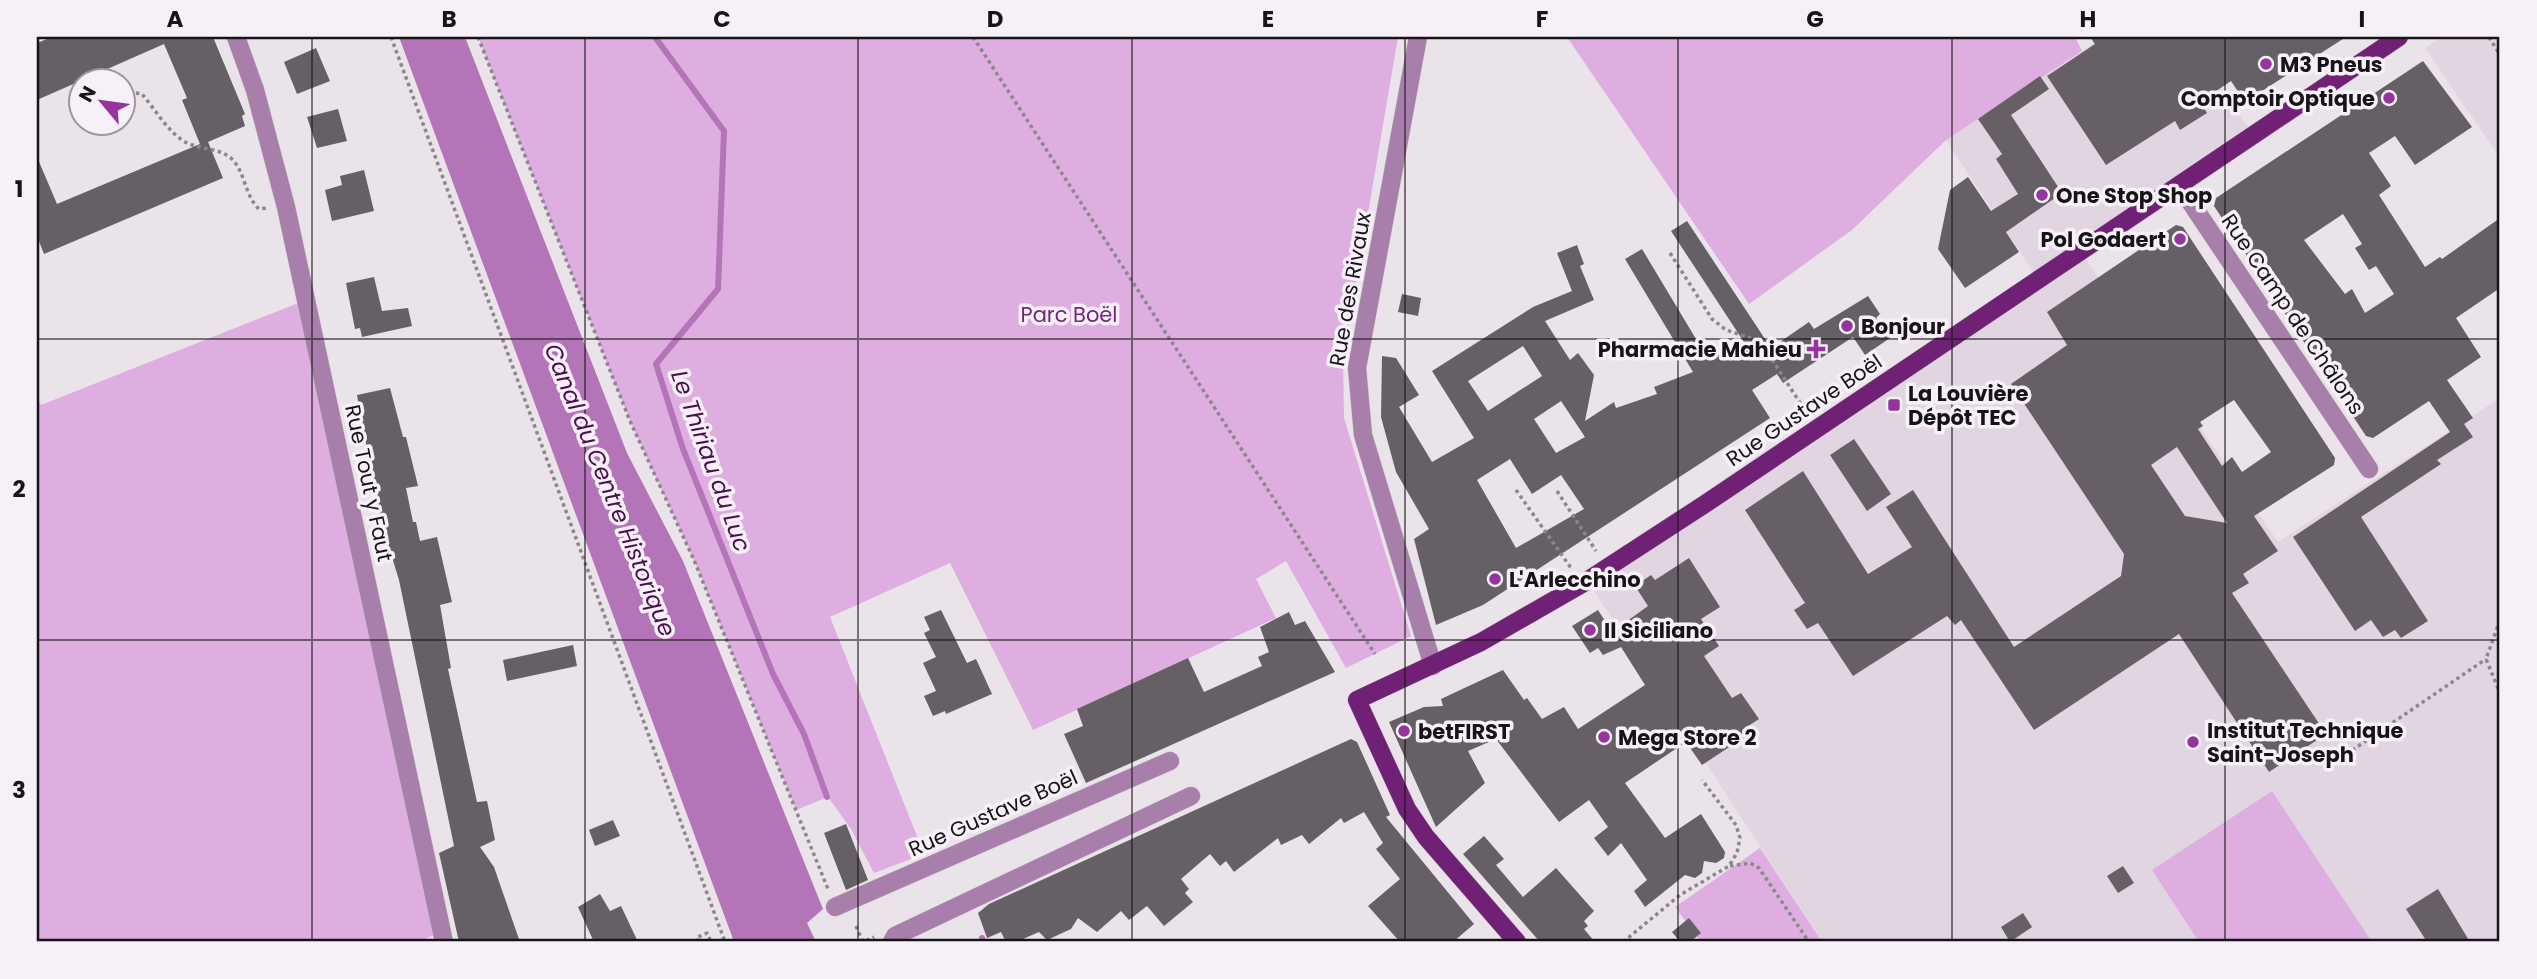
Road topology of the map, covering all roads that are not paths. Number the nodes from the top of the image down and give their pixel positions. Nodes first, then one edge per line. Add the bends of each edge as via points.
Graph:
1 (236, 37) edge
2 (1418, 37) edge
3 (2388, 40) edge
4 (2179, 185) junction
5 (2369, 469) dead end
6 (1433, 666) junction
7 (1170, 761) dead end
8 (1191, 796) dead end
9 (835, 907) road end
10 (444, 942) edge
11 (892, 942) edge
12 (1517, 942) edge

1 - 10 street, Rue Tout y Faut via 286,207
2 - 6 street, Rue des Rivaux via 1357,368 1363,435
3 - 4 main road, Rue Gustave Boël
4 - 5 street, Rue Camp de Châlons
4 - 6 main road, Rue Gustave Boël via 1607,567
6 - 12 main road, Rue Gustave Boël via 1357,700 1407,809
7 - 9 street, Rue Gustave Boël
8 - 11 street via 895,936

